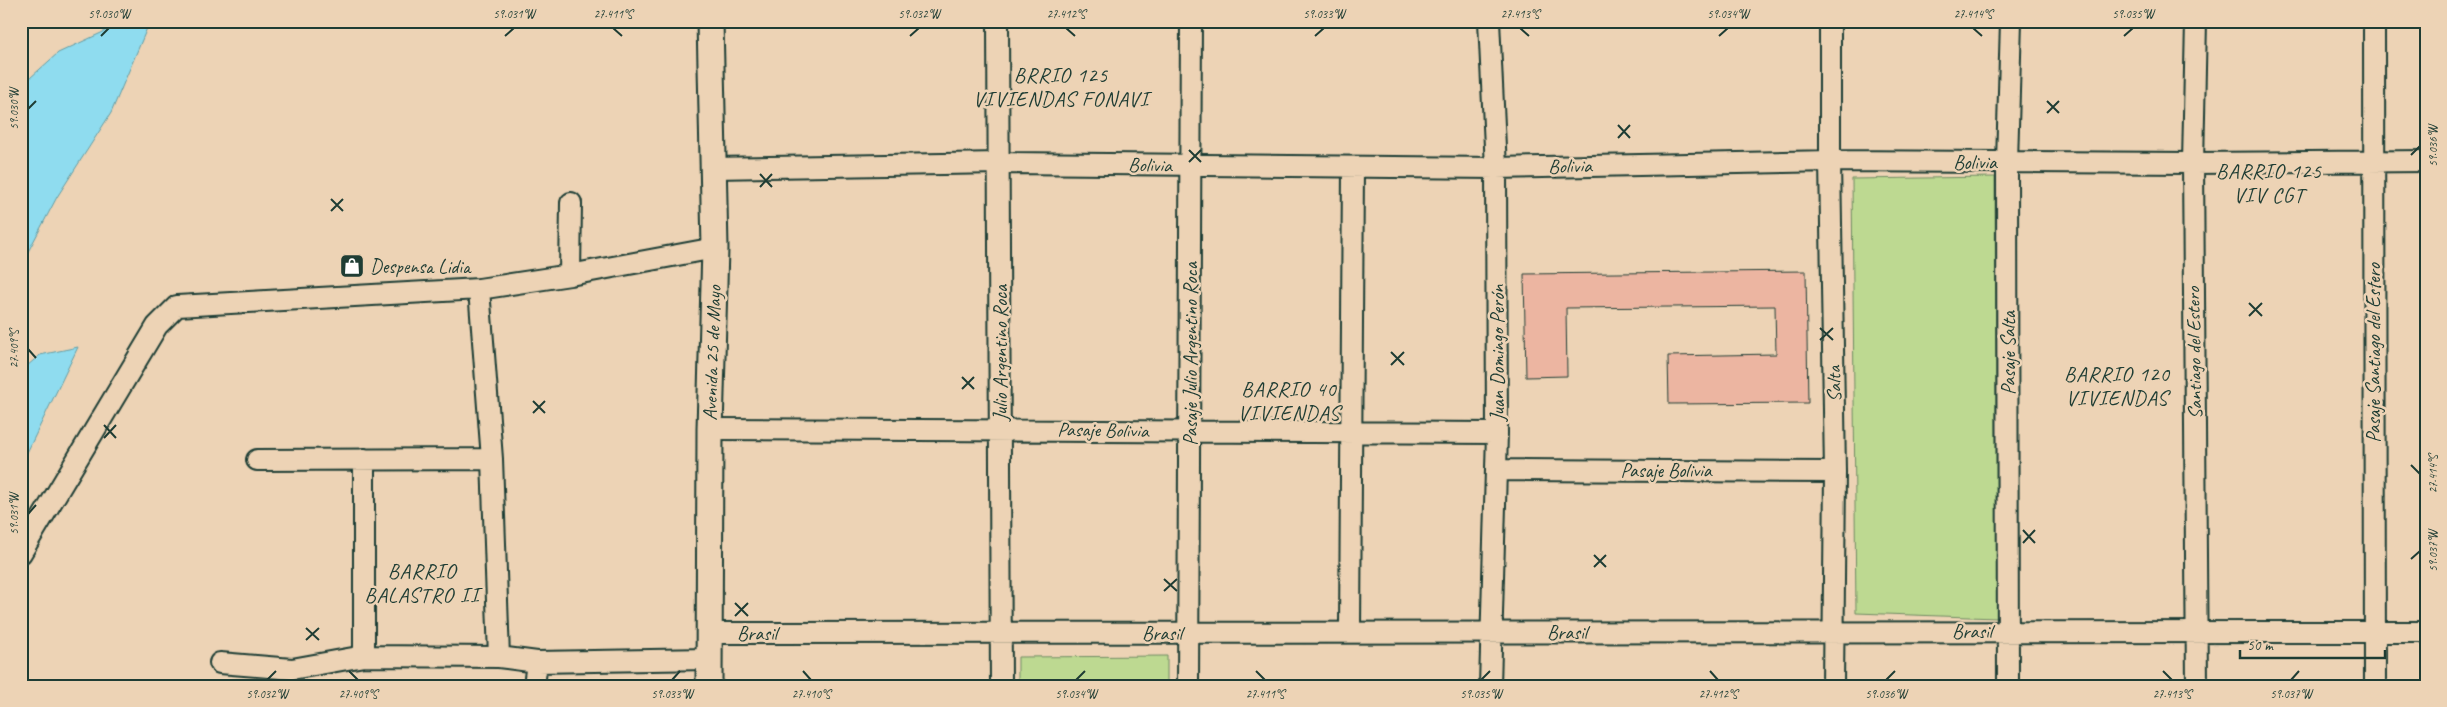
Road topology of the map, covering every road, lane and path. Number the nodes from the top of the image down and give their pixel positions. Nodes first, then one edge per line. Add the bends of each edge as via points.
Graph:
1 (710, 21) edge
2 (998, 21) edge
3 (1191, 21) edge
4 (1489, 21) edge
5 (1830, 21) edge
6 (2011, 21) edge
7 (2196, 21) edge
8 (2374, 21) edge
9 (2373, 161) junction
10 (2426, 161) edge
11 (1830, 162) junction
12 (2007, 162) junction
13 (1000, 163) junction
14 (2192, 163) junction
15 (1191, 166) junction
16 (1353, 167) junction
17 (714, 168) junction
18 (1496, 168) junction
19 (571, 203) dead end
20 (715, 248) junction
21 (570, 275) junction
22 (479, 289) junction
23 (710, 429) junction
24 (1000, 429) junction
25 (1191, 432) junction
26 (1353, 432) junction
27 (1497, 433) junction
28 (364, 459) junction
29 (492, 459) junction
30 (257, 460) dead end
31 (1497, 470) junction
32 (1835, 472) junction
33 (21, 553) edge
34 (1832, 631) junction
35 (2008, 631) junction
36 (2197, 631) junction
37 (1188, 632) junction
38 (1350, 632) junction
39 (1490, 632) junction
40 (2374, 632) junction
41 (2426, 632) edge
42 (708, 633) junction
43 (1000, 633) junction
44 (364, 656) junction
45 (499, 656) junction
46 (708, 659) junction
47 (537, 662) junction
48 (220, 663) dead end
49 (534, 686) edge
50 (709, 686) edge
51 (1001, 686) edge
52 (1188, 686) edge
53 (1490, 686) edge
54 (1833, 686) edge
55 (2008, 686) edge
56 (2197, 686) edge
57 (2374, 686) edge

1 - 17 main road, Avenida 25 de Mayo
2 - 13 street, Julio Argentino Roca
3 - 15 street, Pasaje Julio Argentino Roca
4 - 18 street, Juan Domingo Perón
5 - 11 street, Salta
6 - 12 street, Pasaje Salta
7 - 14 street, Santiago del Estero
8 - 9 street, Pasaje Santiago del Estero
9 - 10 street, Bolivia
9 - 14 street, Bolivia
9 - 40 street, Pasaje Santiago del Estero
11 - 12 street, Bolivia
11 - 18 street, Bolivia
11 - 32 street, Salta
12 - 14 street, Bolivia
12 - 35 street, Pasaje Salta
13 - 15 street, Bolivia
13 - 17 street, Bolivia
13 - 24 street, Julio Argentino Roca
14 - 36 street, Santiago del Estero
15 - 16 street, Bolivia
15 - 25 street, Pasaje Julio Argentino Roca
16 - 18 street, Bolivia
16 - 26 street
17 - 20 main road, Avenida 25 de Mayo
18 - 27 street, Juan Domingo Perón
19 - 21 street
20 - 21 street
20 - 23 main road, Avenida 25 de Mayo
21 - 22 street
22 - 29 street
22 - 33 street via 177,306 157,326
23 - 24 street, Pasaje Bolivia
23 - 42 main road, Avenida 25 de Mayo
24 - 25 street, Pasaje Bolivia
24 - 43 street, Julio Argentino Roca
25 - 26 street, Pasaje Bolivia
25 - 37 street, Pasaje Julio Argentino Roca
26 - 27 street, Pasaje Bolivia
26 - 38 street
27 - 31 street, Juan Domingo Perón
28 - 29 street
28 - 30 street
28 - 44 street
29 - 45 street
31 - 32 street, Pasaje Bolivia
31 - 39 street, Juan Domingo Perón
32 - 34 street, Salta
34 - 35 street, Brasil
34 - 39 street, Brasil
34 - 54 street, Salta
35 - 36 street, Brasil
35 - 55 street, Pasaje Salta
36 - 40 street, Brasil
36 - 56 street, Santiago del Estero
37 - 38 street, Brasil
37 - 43 street, Brasil
37 - 52 street, Pasaje Julio Argentino Roca
38 - 39 street, Brasil
39 - 53 street, Juan Domingo Perón
40 - 41 street, Brasil
40 - 57 street, Pasaje Santiago del Estero
42 - 43 street, Brasil
42 - 46 main road, Avenida 25 de Mayo
43 - 51 street, Julio Argentino Roca
44 - 45 street
44 - 48 street via 292,669
45 - 47 street
46 - 47 street
46 - 50 main road, Avenida 25 de Mayo
47 - 49 street

